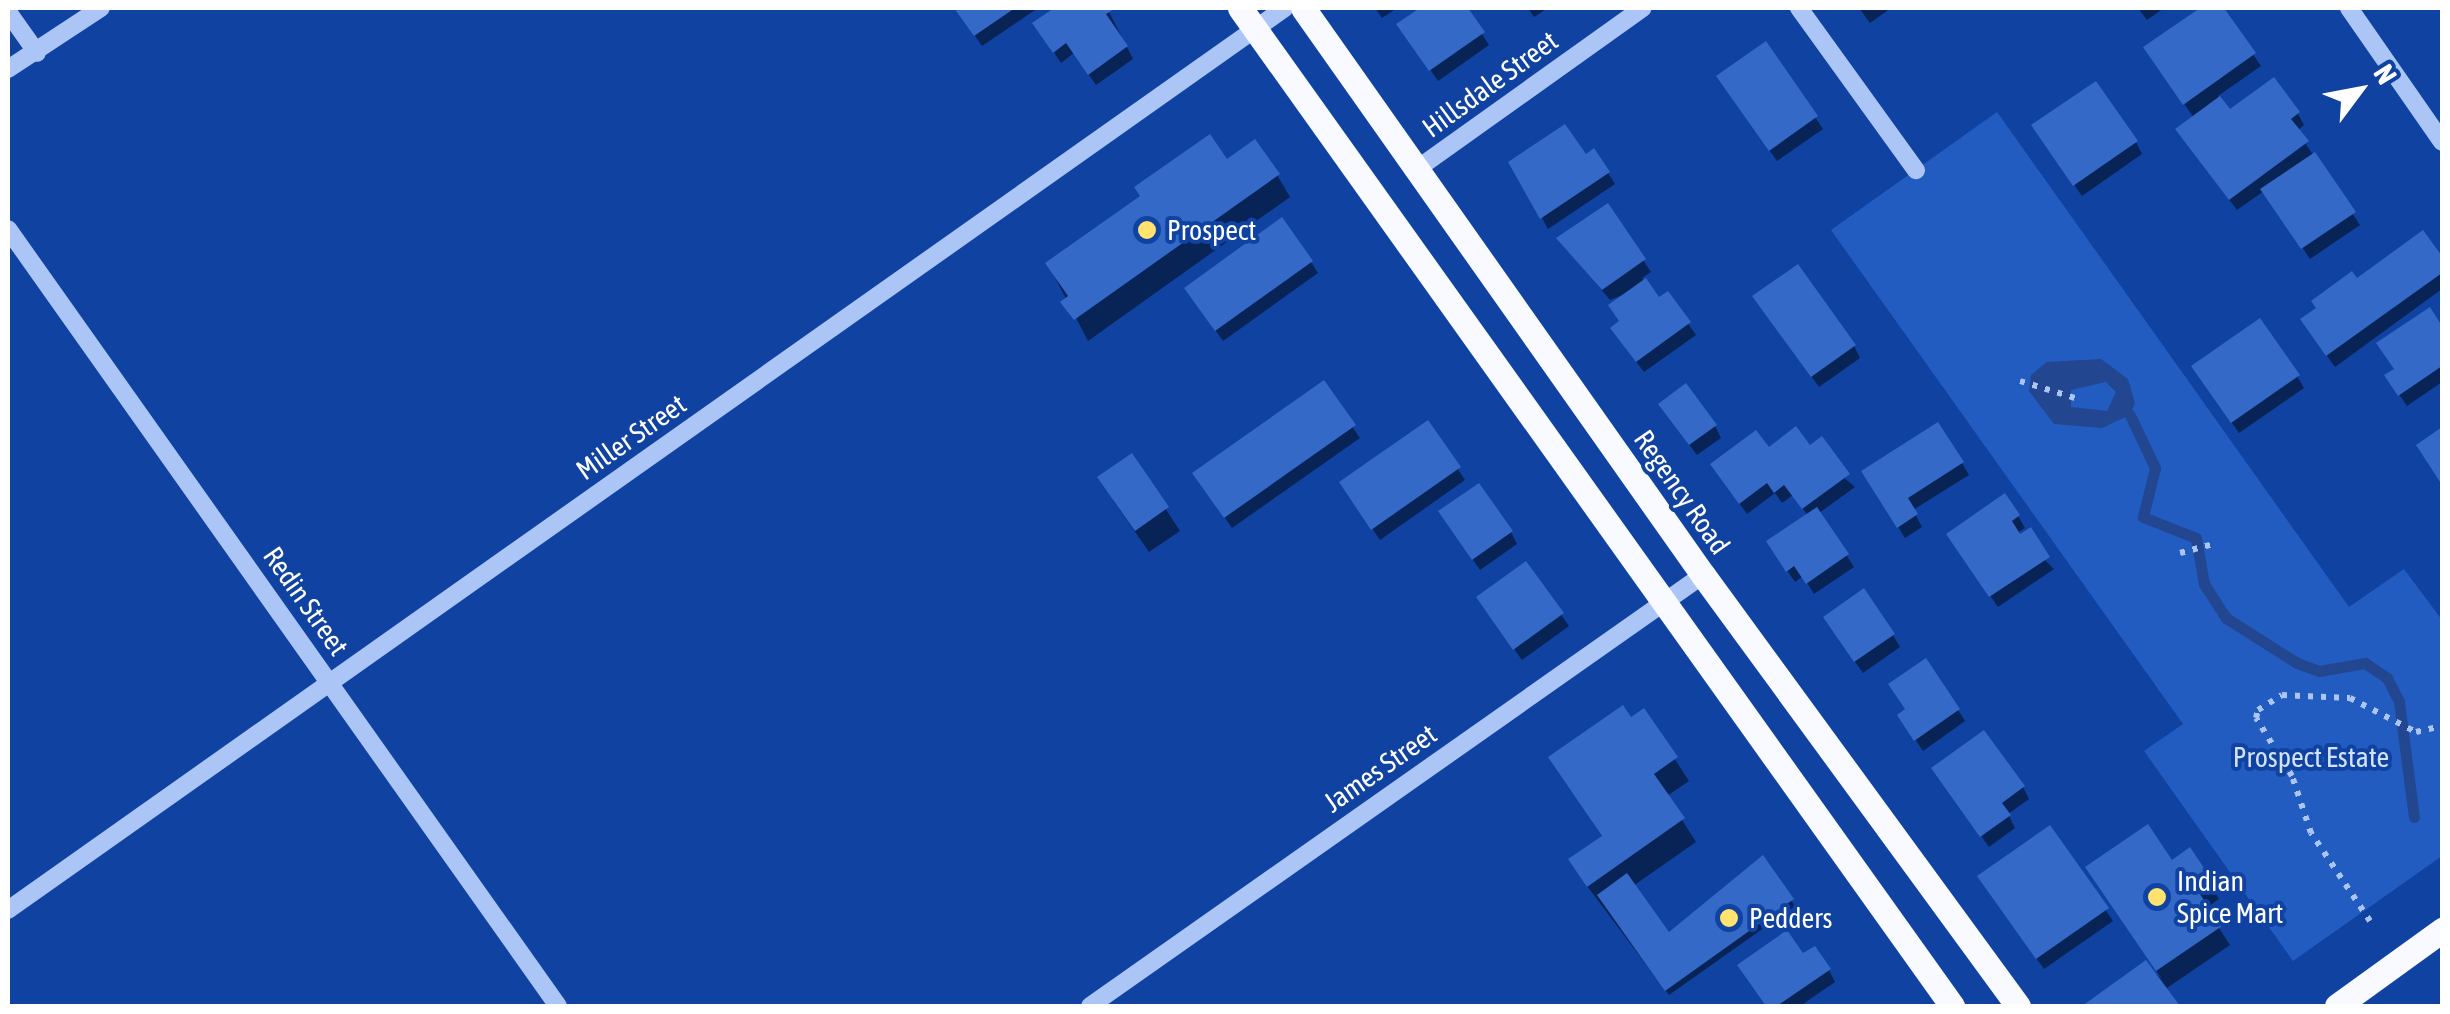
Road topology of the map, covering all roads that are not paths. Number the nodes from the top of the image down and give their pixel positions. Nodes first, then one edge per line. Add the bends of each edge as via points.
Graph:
1 (101, 8) edge
2 (1285, 8) edge
3 (1303, 8) edge
4 (1643, 8) edge
5 (1799, 8) edge
6 (2349, 8) edge
7 (9, 10) edge
8 (1248, 18) edge
9 (37, 53) junction
10 (8, 69) edge
11 (2442, 142) edge
12 (1417, 169) junction
13 (1916, 170) dead end
14 (8, 229) edge
15 (1703, 575) junction
16 (1664, 602) junction
17 (330, 684) junction
18 (8, 910) edge
19 (2442, 930) edge
20 (558, 1006) edge
21 (1090, 1006) edge
22 (1952, 1006) edge
23 (2018, 1006) edge
24 (2336, 1006) edge

1 - 9 street
2 - 8 street, Miller Street
3 - 12 main road, Regency Road
4 - 12 street, Hillsdale Street
5 - 13 street
6 - 11 street
7 - 9 street
8 - 16 main road
8 - 17 street, Miller Street
9 - 10 street
12 - 15 main road, Regency Road
14 - 17 street, Redin Street
15 - 16 street, James Street
15 - 23 main road, Regency Road
16 - 21 street, James Street
16 - 22 main road
17 - 18 street, Miller Street
17 - 20 street, Redin Street
19 - 24 main road

